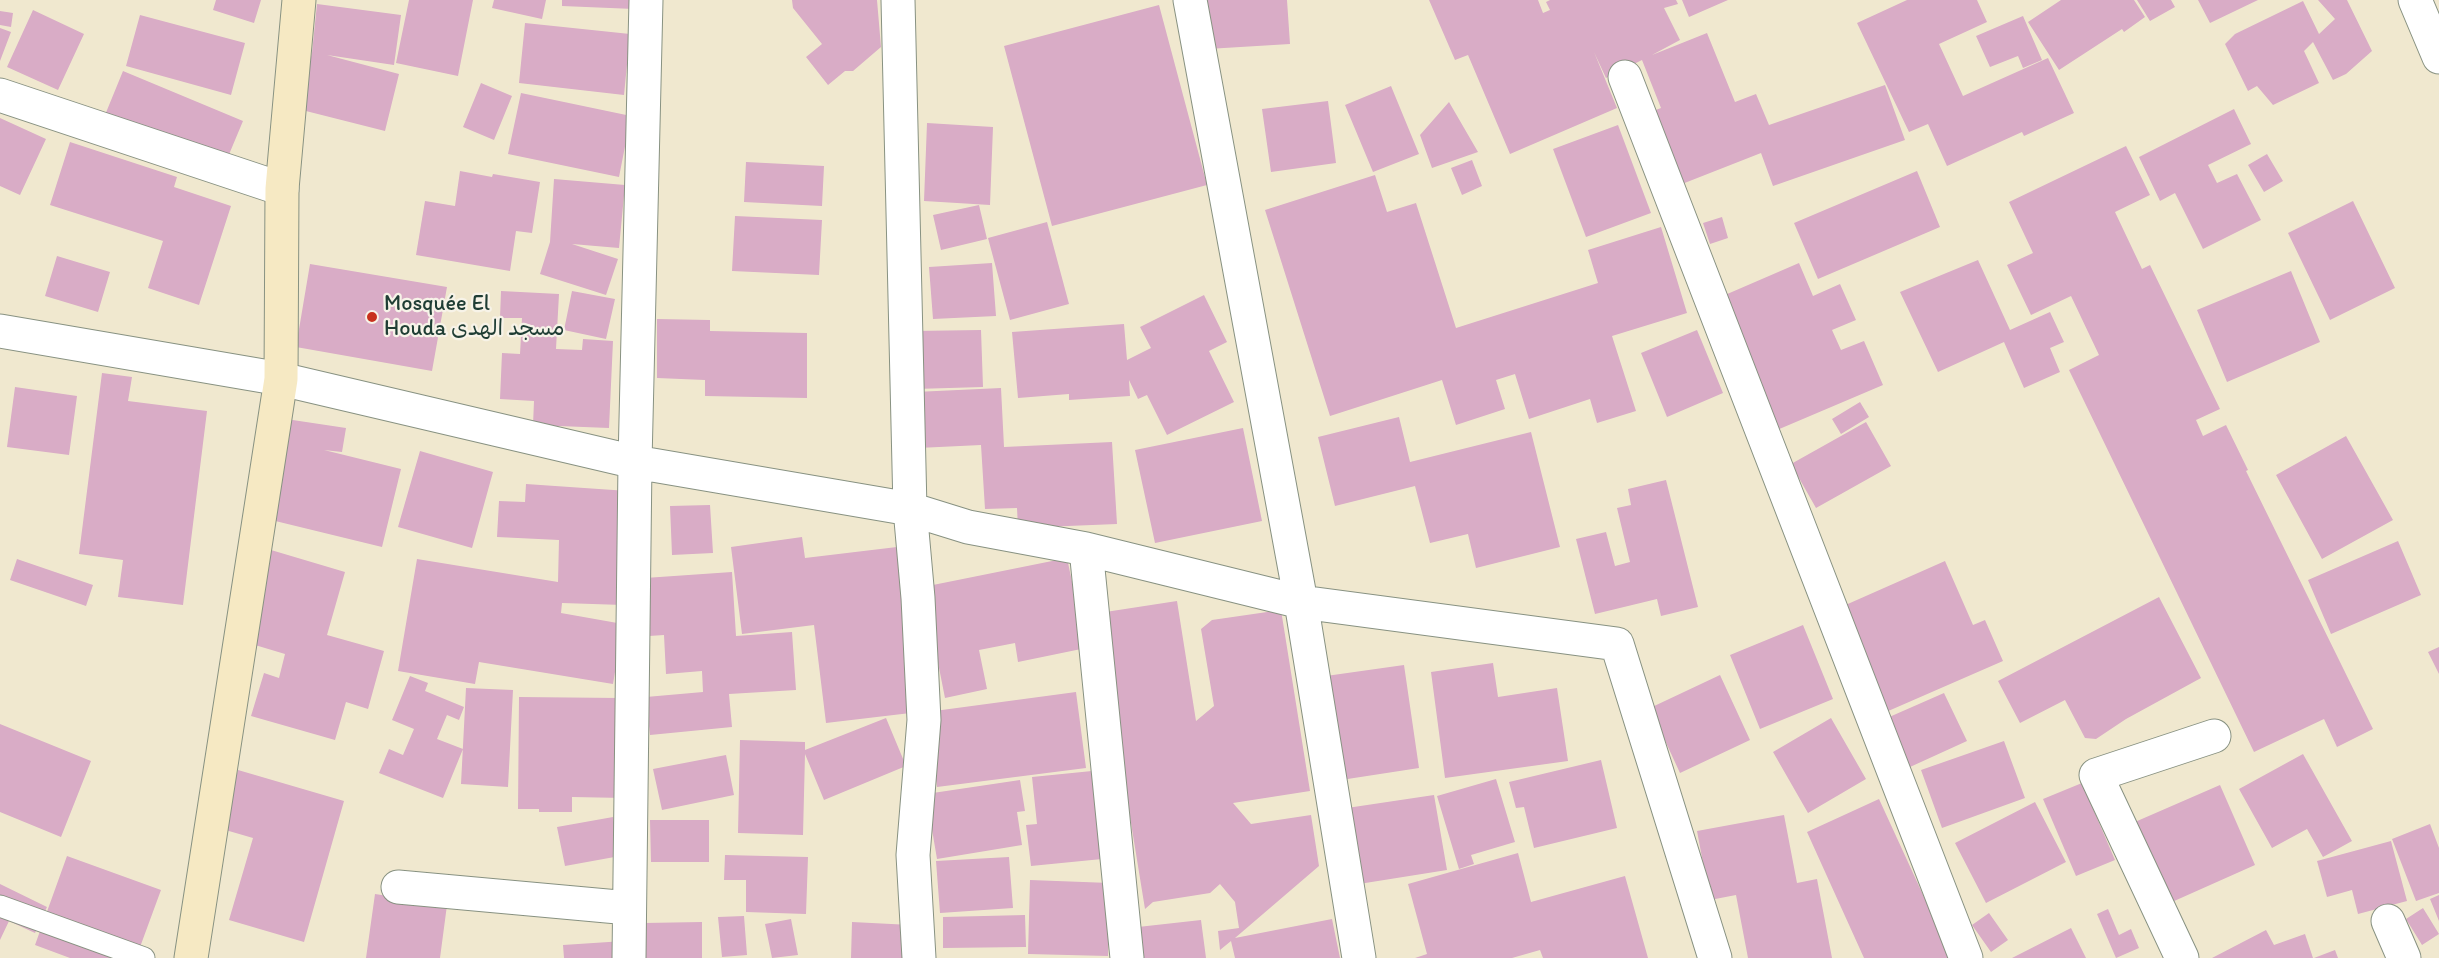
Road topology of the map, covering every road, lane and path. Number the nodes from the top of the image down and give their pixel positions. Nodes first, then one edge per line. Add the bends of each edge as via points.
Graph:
1 (299, 0) edge
2 (646, 0) edge
3 (898, 0) edge
4 (1190, 0) edge
5 (2415, 0) edge
6 (2439, 57) edge
7 (1625, 76) dead end
8 (0, 95) edge
9 (282, 189) junction
10 (0, 331) edge
11 (281, 379) junction
12 (635, 462) junction
13 (910, 509) junction
14 (1086, 549) junction
15 (1300, 602) junction
16 (2214, 736) dead end
17 (398, 887) dead end
18 (0, 906) edge
19 (629, 908) junction
20 (2388, 921) dead end
21 (144, 958) edge
22 (191, 958) edge
23 (629, 958) edge
24 (919, 958) edge
25 (1127, 958) edge
26 (1359, 958) edge
27 (1715, 958) edge
28 (1966, 958) edge
29 (2182, 958) edge
30 (2404, 958) edge

1 - 9 main road
2 - 12 street
3 - 13 street
4 - 15 street
5 - 6 street
7 - 28 street
8 - 9 street
9 - 11 main road
10 - 11 street
11 - 12 street
11 - 22 main road
12 - 13 street
12 - 19 street
13 - 14 street via 968,527
13 - 24 street via 924,720 913,855
14 - 15 street
14 - 25 street
15 - 26 street
15 - 27 street via 1617,644
16 - 29 street via 2096,775
17 - 19 street
18 - 21 lane
19 - 23 street
20 - 30 street

